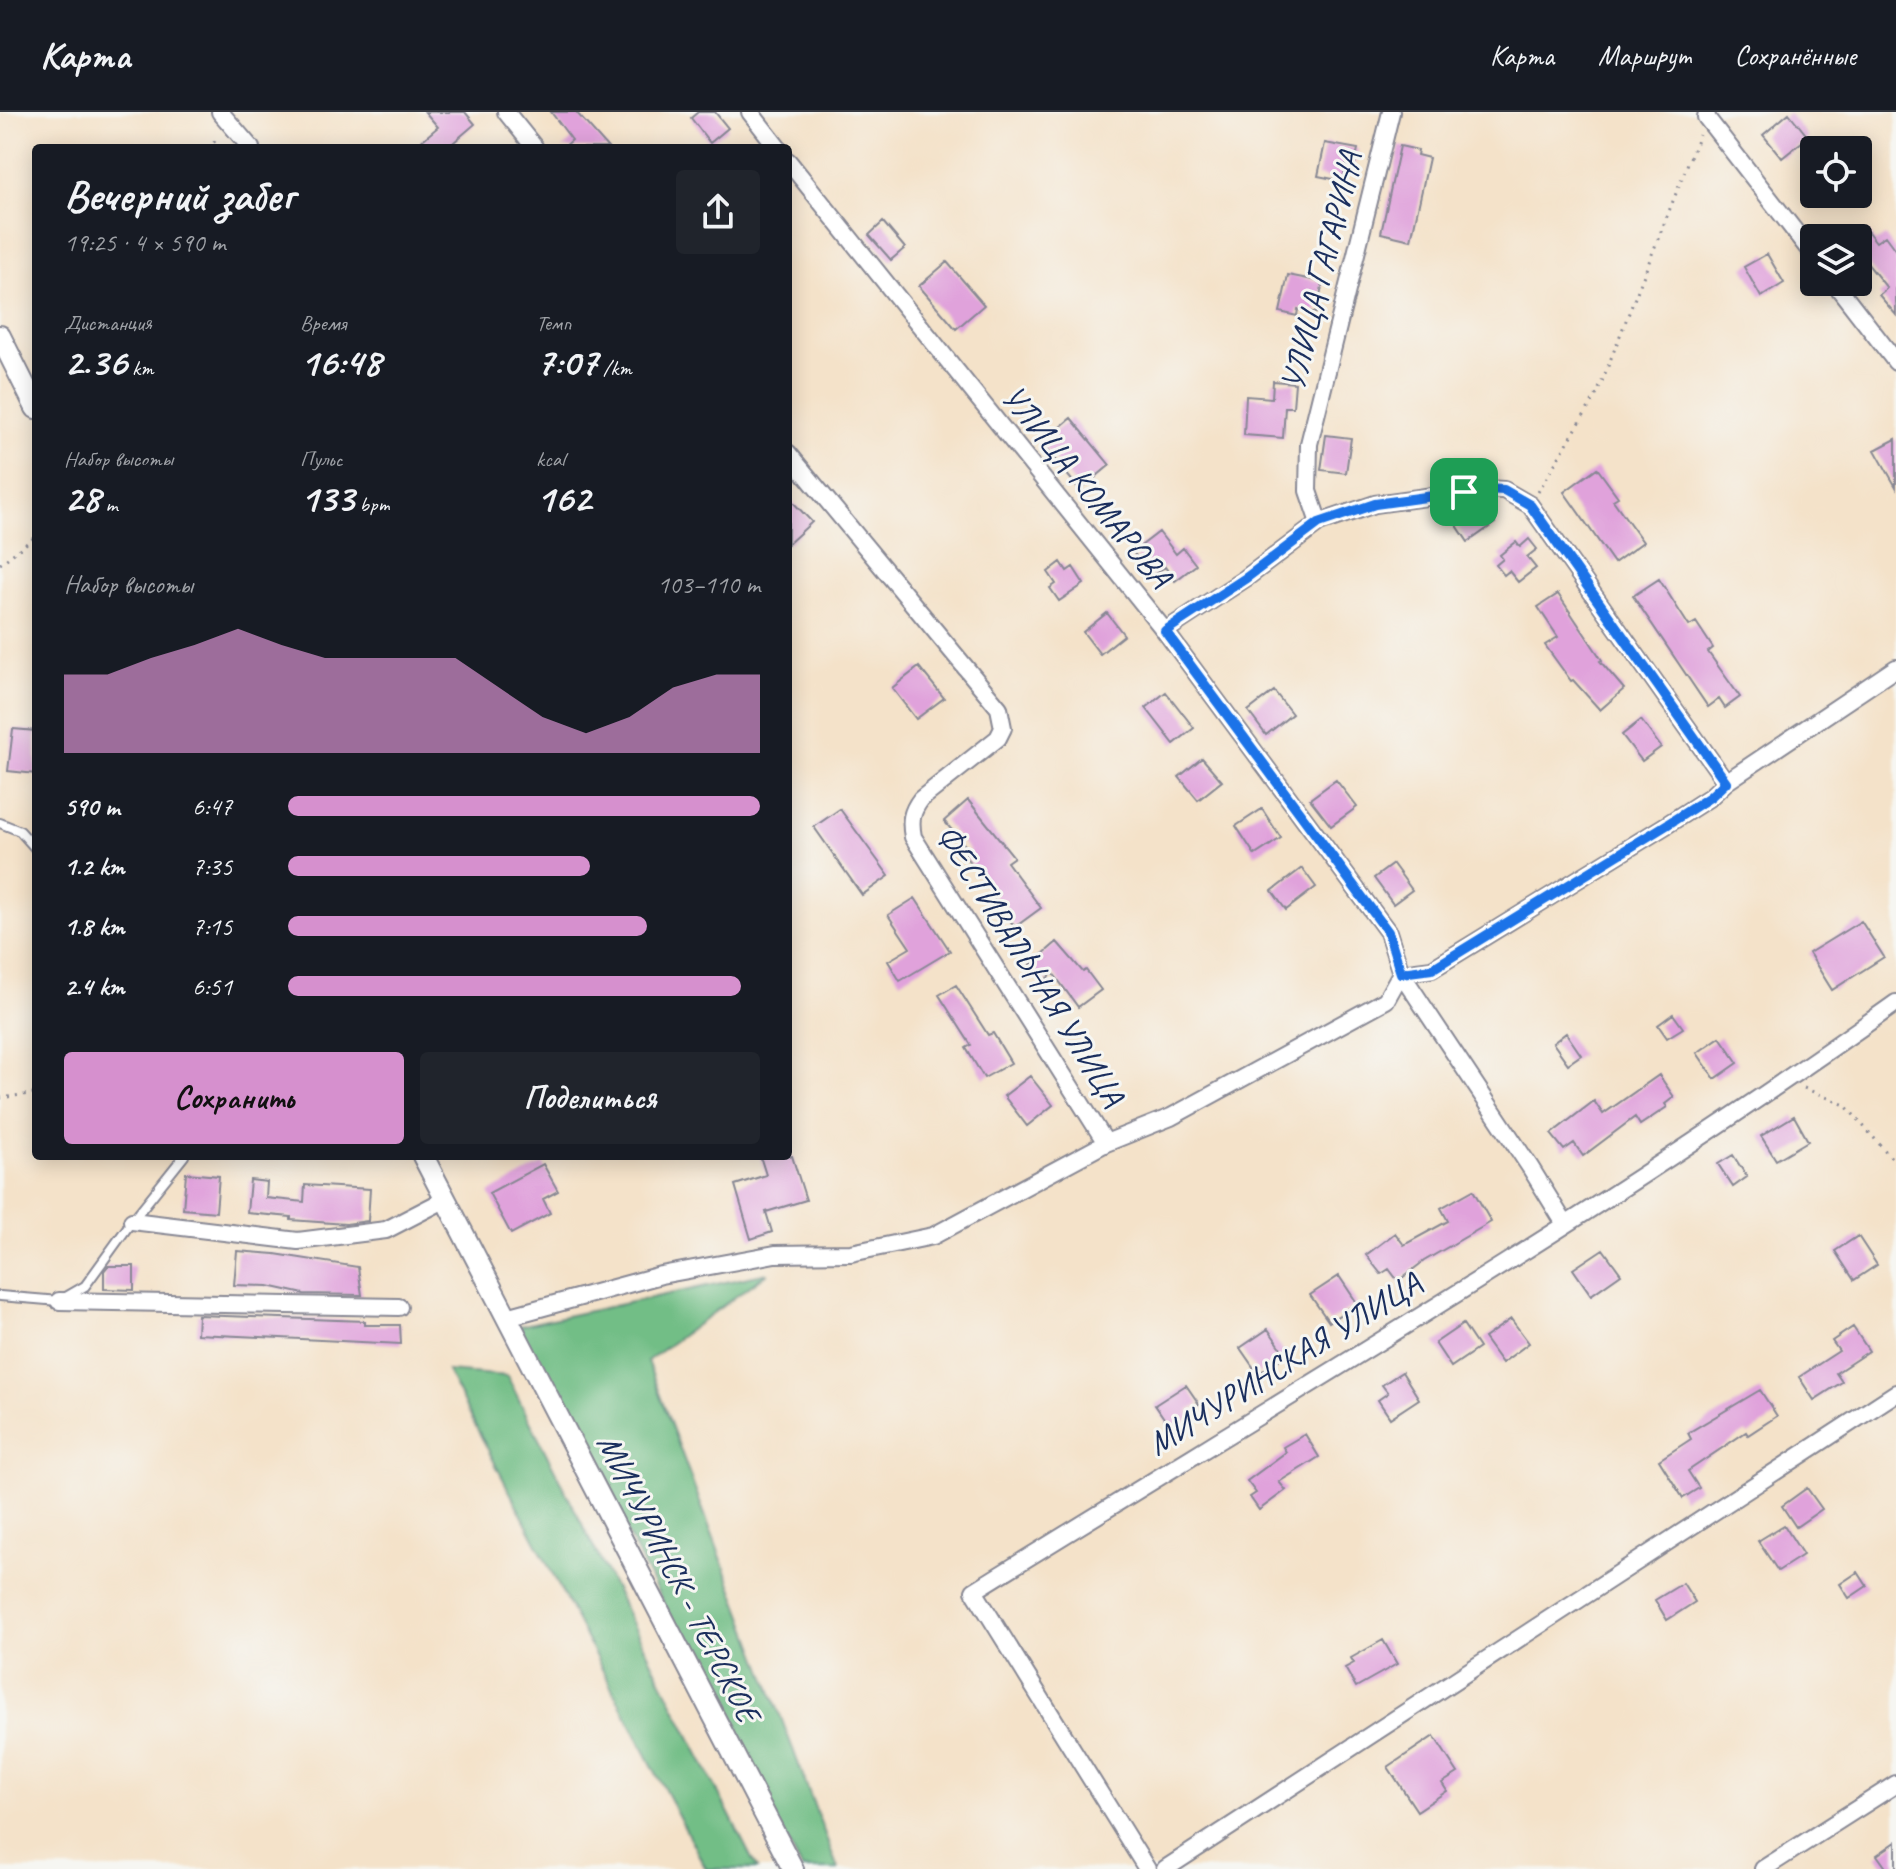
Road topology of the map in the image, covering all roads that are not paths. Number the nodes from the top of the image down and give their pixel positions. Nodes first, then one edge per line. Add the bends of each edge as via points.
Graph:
1 (220, 112) edge
2 (506, 112) edge
3 (750, 112) edge
4 (1391, 112) edge
5 (1706, 114) edge
6 (248, 144) edge
7 (532, 144) edge
8 (775, 144) edge
9 (792, 166) edge
10 (1800, 238) edge
11 (1845, 296) edge
12 (0, 336) edge
13 (1896, 362) edge
14 (32, 400) edge
15 (792, 458) edge
16 (1319, 523) junction
17 (1165, 631) junction
18 (1896, 668) edge
19 (1726, 782) junction
20 (0, 823) edge
21 (32, 844) edge
22 (1401, 973) junction
23 (1896, 1003) edge
24 (1106, 1143) junction
25 (181, 1160) edge
26 (425, 1160) edge
27 (446, 1199) junction
28 (132, 1221) junction
29 (1565, 1224) junction
30 (0, 1296) edge
31 (59, 1301) junction
32 (399, 1307) dead end
33 (507, 1317) junction
34 (1896, 1393) edge
35 (1896, 1784) edge
36 (793, 1869) edge
37 (1147, 1869) edge
38 (1165, 1869) edge
39 (1763, 1869) edge

1 - 6 street
2 - 7 street
3 - 8 street
4 - 16 street, УЛИЦА ГАГАРИНА via 1309,444 1308,491
5 - 10 street
9 - 17 street, УЛИЦА КОМАРОВА
11 - 13 street
12 - 14 street
15 - 24 street, ФЕСТИВАЛЬНАЯ УЛИЦА via 999,708 1003,728 998,738 921,799 913,810 913,837
16 - 17 street
16 - 19 street via 1375,504 1484,489 1504,490 1530,505
17 - 22 street, УЛИЦА КОМАРОВА via 1388,932
18 - 19 street
19 - 22 street via 1668,824 1432,969
20 - 21 lane via 20,831
22 - 24 street via 1386,1000 1171,1117
22 - 29 street, УЛИЦА КОМАРОВА
23 - 29 street, МИЧУРИНСКАЯ УЛИЦА
24 - 33 street via 933,1236 851,1253 775,1254 661,1275
25 - 28 lane
26 - 27 street, МИЧУРИНСК - ТЕРСКОЕ
27 - 28 street via 386,1230 298,1241
27 - 33 street, МИЧУРИНСК - ТЕРСКОЕ
28 - 31 lane via 85,1286
29 - 37 street, МИЧУРИНСКАЯ УЛИЦА via 974,1591
30 - 31 lane
31 - 32 street
33 - 36 street, МИЧУРИНСК - ТЕРСКОЕ
34 - 38 street
35 - 39 street

